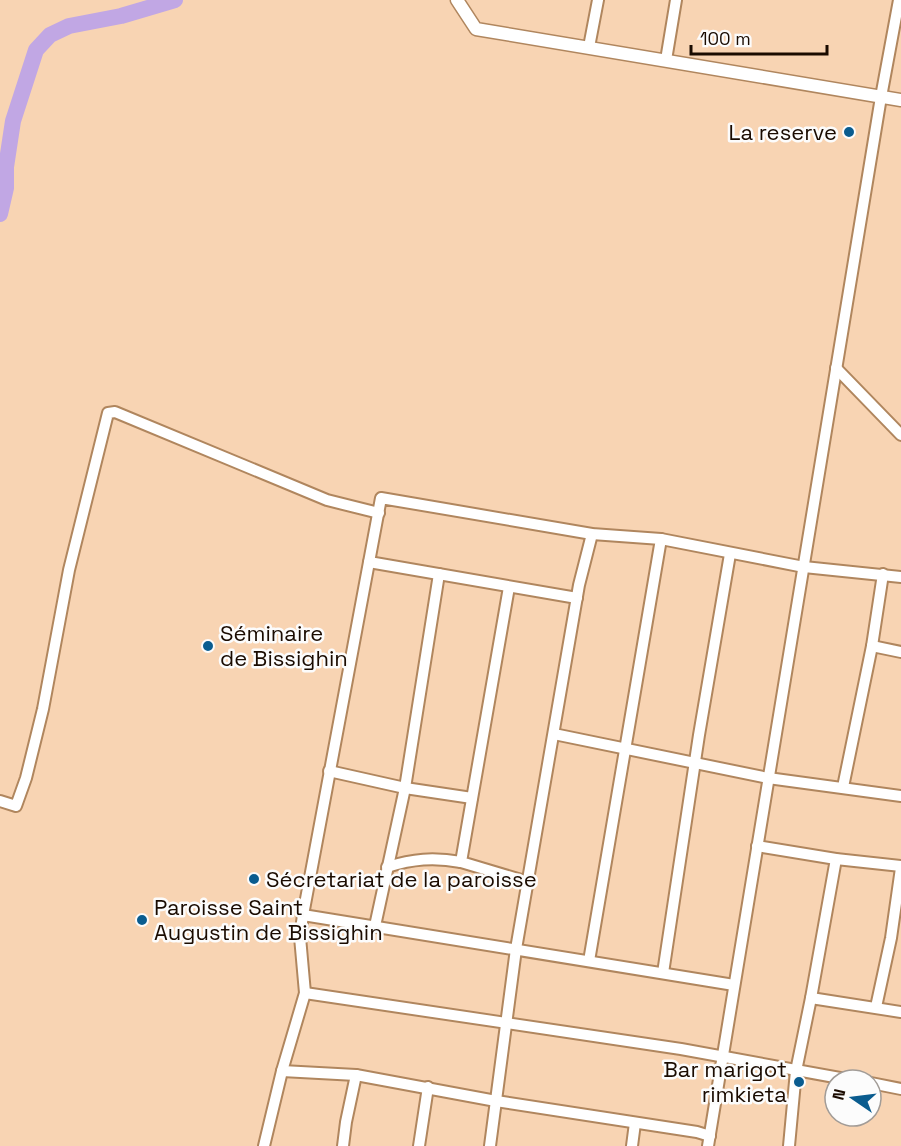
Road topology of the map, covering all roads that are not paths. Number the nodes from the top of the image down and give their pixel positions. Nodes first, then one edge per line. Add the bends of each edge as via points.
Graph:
1 (598, 0) edge
2 (676, 0) edge
3 (899, 0) edge
4 (459, 1) edge
5 (898, 18) edge
6 (589, 47) junction
7 (666, 60) junction
8 (881, 97) junction
9 (901, 100) edge
10 (836, 368) junction
11 (901, 435) edge
12 (379, 513) junction
13 (592, 534) junction
14 (661, 539) junction
15 (730, 554) junction
16 (369, 562) junction
17 (804, 567) junction
18 (439, 574) junction
19 (883, 574) junction
20 (901, 577) edge
21 (509, 586) junction
22 (577, 598) junction
23 (872, 646) junction
24 (901, 652) edge
25 (554, 734) junction
26 (625, 749) junction
27 (695, 763) junction
28 (329, 771) junction
29 (768, 778) junction
30 (843, 787) junction
31 (405, 788) junction
32 (901, 796) edge
33 (472, 798) junction
34 (0, 801) edge
35 (757, 846) junction
36 (836, 859) junction
37 (460, 862) junction
38 (387, 867) junction
39 (901, 867) edge
40 (528, 882) junction
41 (303, 915) junction
42 (375, 926) junction
43 (896, 939) edge
44 (516, 949) junction
45 (589, 961) junction
46 (663, 973) junction
47 (734, 985) junction
48 (305, 993) junction
49 (811, 998) junction
50 (876, 1007) junction
51 (901, 1012) edge
52 (506, 1023) junction
53 (722, 1058) junction
54 (282, 1071) junction
55 (796, 1071) junction
56 (356, 1075) junction
57 (823, 1075) edge
58 (883, 1085) edge
59 (428, 1087) junction
60 (901, 1089) edge
61 (496, 1101) junction
62 (635, 1123) junction
63 (709, 1141) edge
64 (264, 1146) edge
65 (343, 1146) edge
66 (419, 1146) edge
67 (490, 1146) edge
68 (632, 1146) edge
69 (789, 1146) edge

1 - 6 street
2 - 7 street
3 - 5 street
4 - 6 street via 476,28
5 - 8 street
6 - 7 street
7 - 8 street
8 - 9 street
8 - 10 street
10 - 11 street
10 - 17 street
12 - 13 street via 381,498
12 - 16 street
12 - 34 street via 321,498 115,412 108,413 69,570 26,778 16,806
13 - 14 street
13 - 22 street
14 - 15 street
14 - 26 street
15 - 17 street
15 - 27 street
16 - 18 street
16 - 28 street
17 - 19 street
17 - 29 street
18 - 21 street
18 - 31 street
19 - 20 street
19 - 23 street
21 - 22 street
21 - 33 street
22 - 25 street
23 - 24 street
23 - 30 street
25 - 26 street
25 - 40 street
26 - 27 street
26 - 45 street
27 - 29 street
27 - 46 street
28 - 31 street
28 - 41 street
29 - 30 street
29 - 35 street
30 - 32 street
31 - 33 street
31 - 38 street
33 - 37 street
35 - 36 street
35 - 47 street
36 - 39 street
36 - 49 street
37 - 38 street via 410,860
37 - 40 street
38 - 42 street
39 - 43 street
40 - 44 street
41 - 42 street
41 - 48 street via 300,937
42 - 44 street
43 - 50 street
44 - 45 street
44 - 52 street
45 - 46 street
46 - 47 street
47 - 53 street
48 - 52 street
48 - 54 street
49 - 50 street
49 - 55 street
50 - 51 street
52 - 53 street
52 - 61 street
53 - 55 street
53 - 63 street
54 - 56 street
54 - 64 street
55 - 57 street
55 - 69 street
56 - 59 street
56 - 65 street
58 - 60 street
59 - 61 street
59 - 66 street
61 - 62 street
61 - 67 street
62 - 63 street via 697,1132
62 - 68 street

